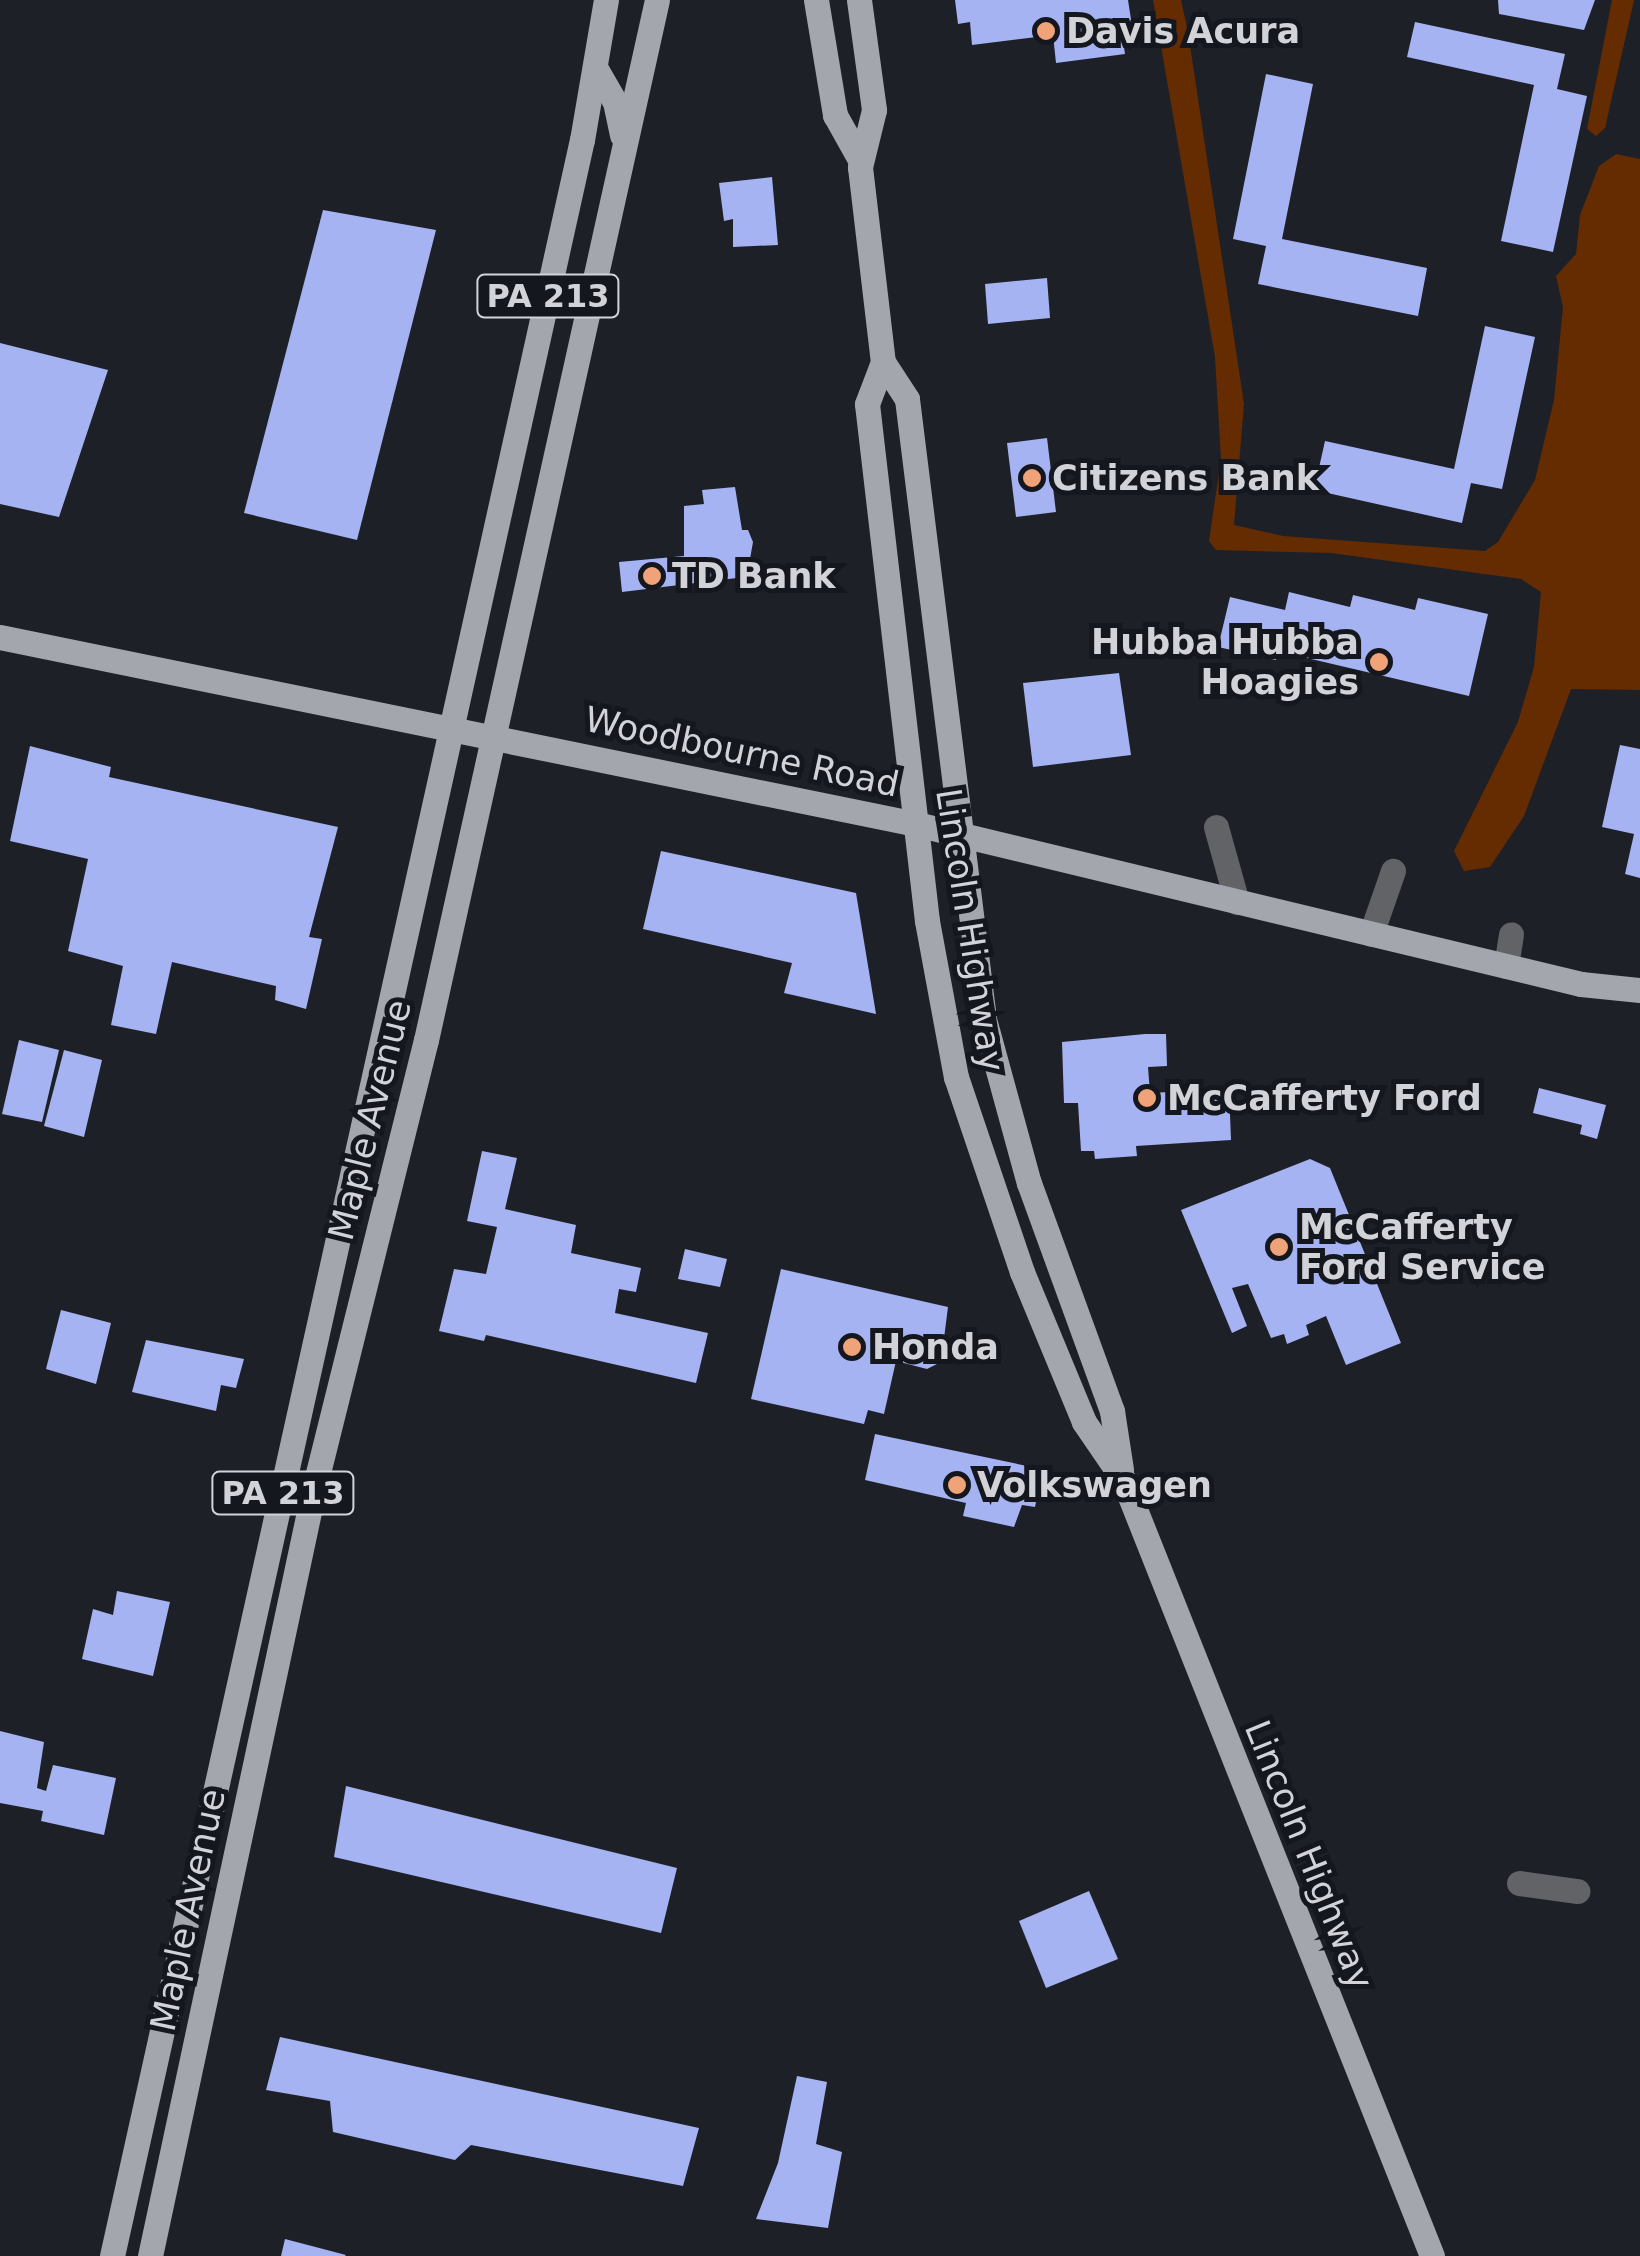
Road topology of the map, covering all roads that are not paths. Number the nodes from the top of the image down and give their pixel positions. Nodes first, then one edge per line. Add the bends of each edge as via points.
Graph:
1 (606, 0) edge
2 (657, 0) edge
3 (816, 0) edge
4 (859, 0) edge
5 (596, 68) junction
6 (623, 150) junction
7 (859, 158) junction
8 (882, 362) junction
9 (0, 637) edge
10 (452, 730) junction
11 (494, 736) junction
12 (916, 824) junction
13 (1216, 827) dead end
14 (958, 836) junction
15 (1394, 870) dead end
16 (1237, 902) junction
17 (1371, 934) junction
18 (1511, 934) dead end
19 (1506, 966) junction
20 (1581, 984) junction
21 (1640, 990) edge
22 (1640, 1006) edge
23 (1122, 1479) junction
24 (1518, 1884) dead end
25 (1578, 1891) dead end
26 (112, 2256) edge
27 (150, 2256) edge
28 (1432, 2256) edge

1 - 5 main road, Maple Avenue / PA 213
2 - 6 main road, Maple Avenue / PA 213
3 - 7 main road, Lincoln Highway via 835,115
4 - 7 main road, Lincoln Highway via 874,110
5 - 6 main road via 615,102
5 - 10 main road, Maple Avenue / PA 213
6 - 11 main road, Maple Avenue / PA 213
7 - 8 main road, Lincoln Highway
8 - 12 main road, Lincoln Highway via 867,404
8 - 14 main road, Lincoln Highway via 907,399
9 - 10 main road, Woodbourne Road
10 - 11 main road, Woodbourne Road
10 - 26 main road, Maple Avenue / PA 213
11 - 12 main road, Woodbourne Road
11 - 27 main road, Maple Avenue / PA 213 via 313,1493
12 - 14 main road, Woodbourne Road
12 - 23 main road, Lincoln Highway via 938,992 974,1140 1084,1422
13 - 16 street
14 - 16 main road, Woodbourne Road
14 - 23 main road, Lincoln Highway via 995,1068 1029,1184 1112,1411
15 - 17 street
16 - 17 main road, Woodbourne Road
17 - 19 main road, Woodbourne Road
18 - 19 street
19 - 20 main road, Woodbourne Road
20 - 21 main road, Woodbourne Road
20 - 22 main road, Woodbourne Road
23 - 28 main road, Lincoln Highway
24 - 25 street

